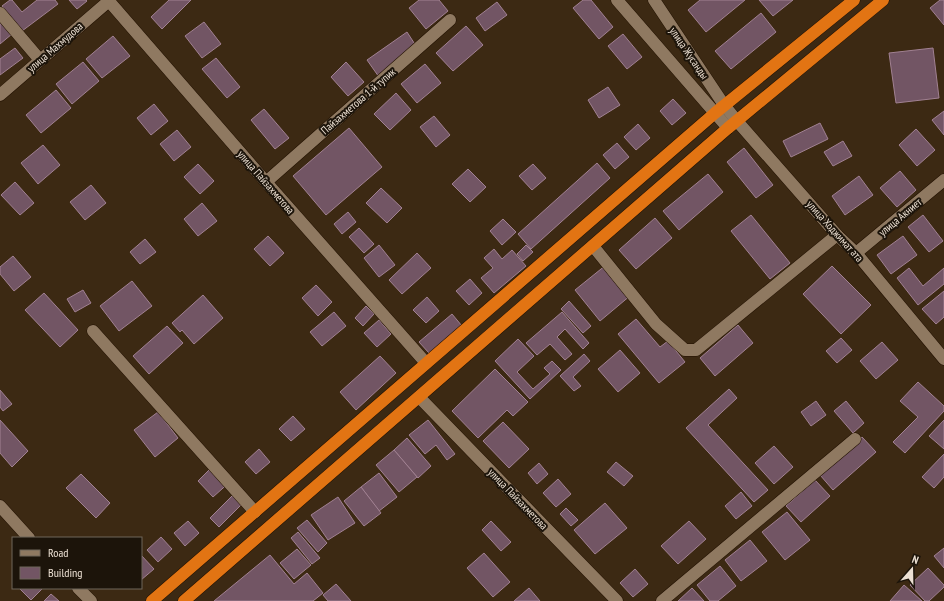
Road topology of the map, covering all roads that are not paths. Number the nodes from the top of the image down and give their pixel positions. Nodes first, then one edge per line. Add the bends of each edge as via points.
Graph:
1 (109, 0) edge
2 (618, 0) edge
3 (654, 0) edge
4 (854, 0) edge
5 (883, 0) edge
6 (0, 13) edge
7 (450, 20) dead end
8 (40, 60) junction
9 (0, 95) edge
10 (719, 109) junction
11 (732, 124) junction
12 (944, 180) edge
13 (266, 182) junction
14 (837, 235) junction
15 (593, 246) junction
16 (856, 253) junction
17 (93, 331) dead end
18 (944, 359) edge
19 (426, 363) junction
20 (419, 397) junction
21 (855, 439) dead end
22 (0, 506) edge
23 (255, 512) junction
24 (29, 537) edge
25 (79, 589) edge
26 (91, 601) edge
27 (152, 601) edge
28 (184, 601) edge
29 (617, 601) edge
30 (662, 601) edge

1 - 8 street, улица Махмудова
1 - 13 street, улица Пайзахметова
2 - 10 street, улица Ходжимат ата
3 - 10 street, улица Жусанды
4 - 10 highway
5 - 11 highway
6 - 8 street
7 - 13 street, Пайзахметова 1-й тупик
8 - 9 street, улица Махмудова
10 - 11 street, улица Ходжимат ата
10 - 19 highway
11 - 14 street, улица Ходжимат ата
11 - 15 highway
12 - 16 street, улица Акниет
13 - 19 street, улица Пайзахметова
14 - 15 street via 696,350 685,350 656,324
14 - 16 street, улица Ходжимат ата
15 - 20 highway
16 - 18 street, улица Ходжимат ата
17 - 23 street
19 - 23 highway
20 - 28 highway
20 - 29 street, улица Пайзахметова
21 - 30 street
22 - 24 street
23 - 27 highway
25 - 26 street

